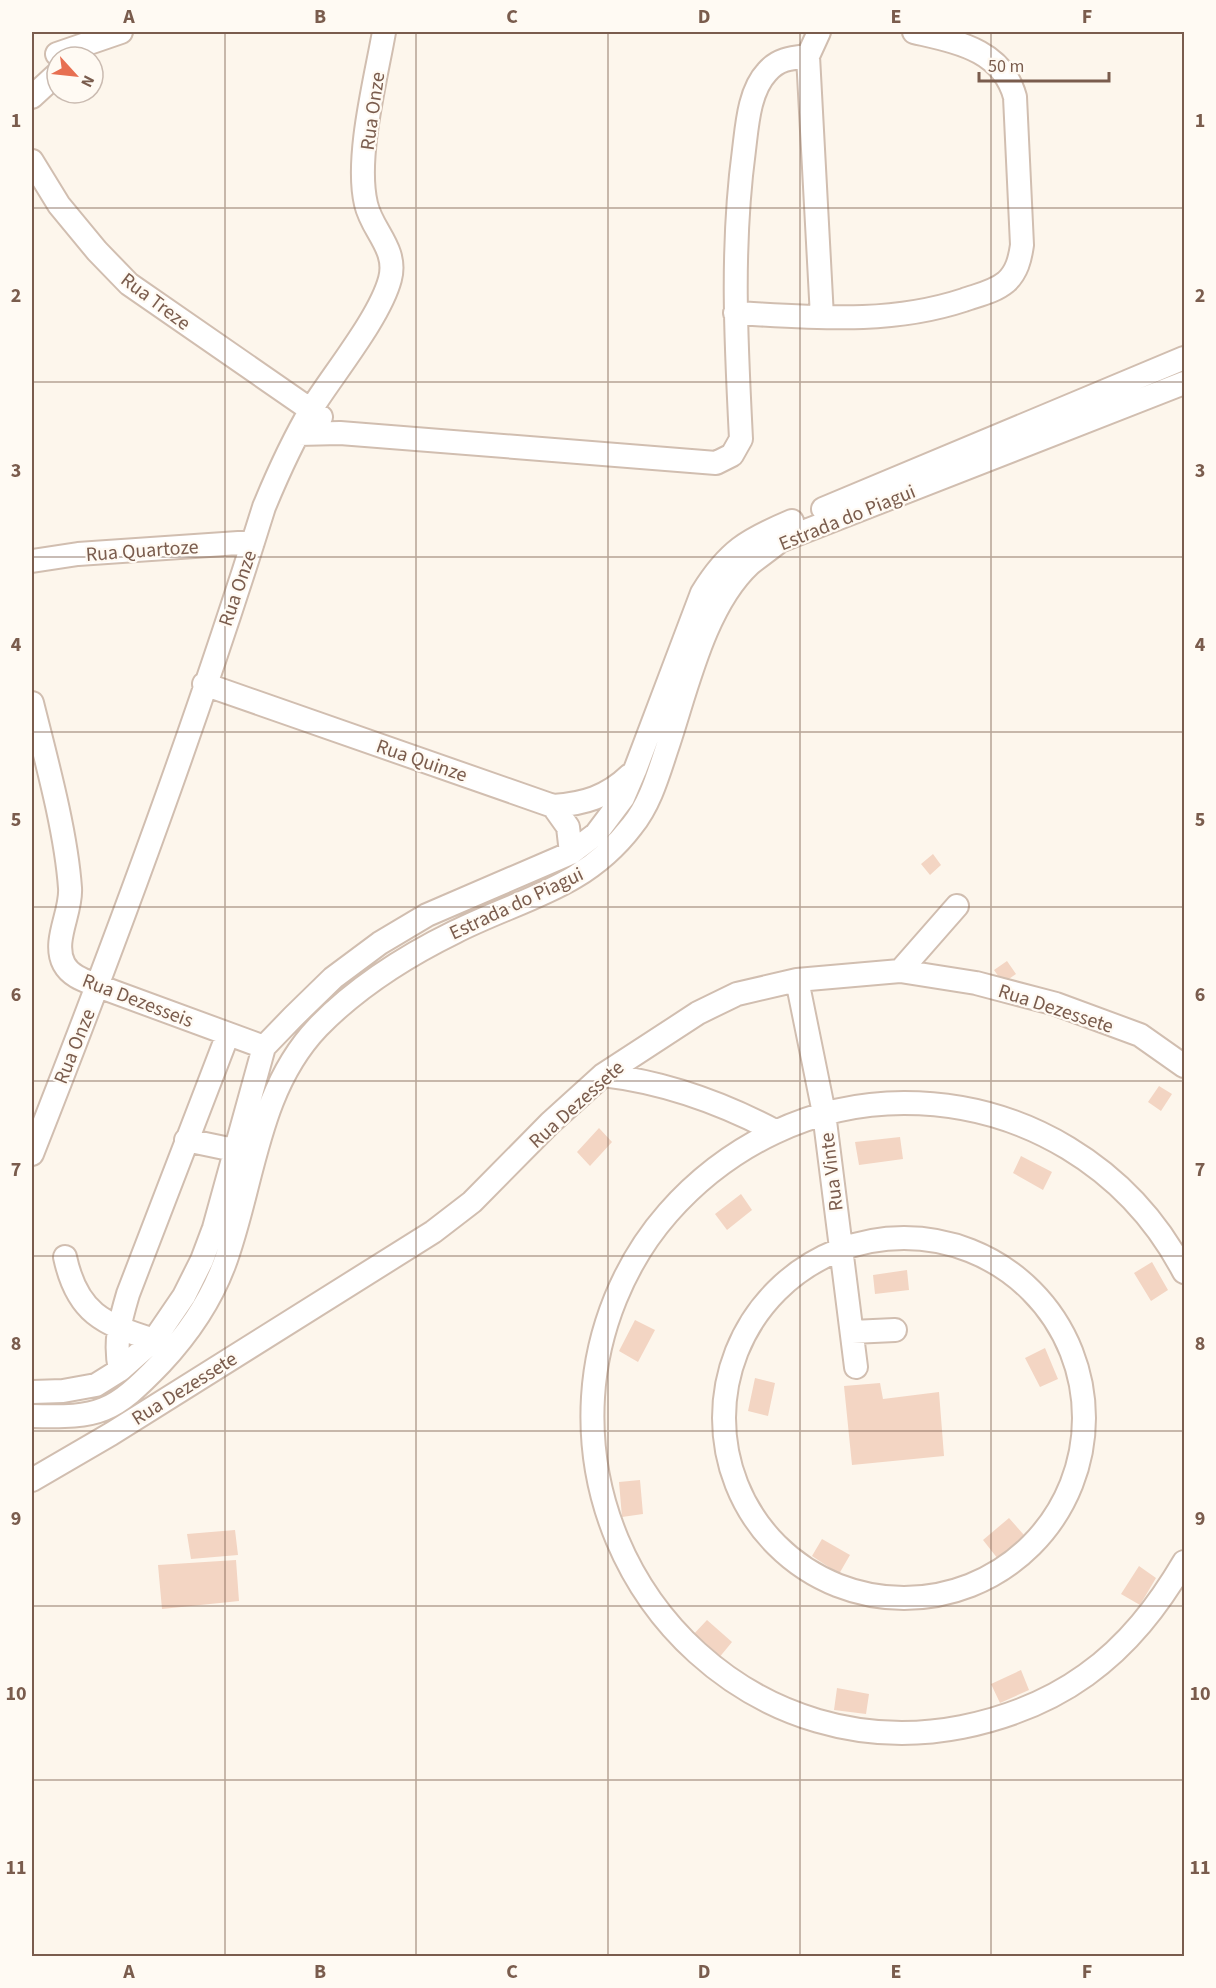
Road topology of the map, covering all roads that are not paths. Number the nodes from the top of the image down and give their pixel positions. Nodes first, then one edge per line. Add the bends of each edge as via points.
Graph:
1 (121, 32) edge
2 (384, 32) edge
3 (819, 32) edge
4 (914, 32) edge
5 (92, 45) edge
6 (808, 56) junction
7 (45, 83) edge
8 (32, 97) edge
9 (32, 161) edge
10 (735, 313) junction
11 (822, 317) junction
12 (1185, 358) edge
13 (1185, 383) edge
14 (311, 409) junction
15 (340, 433) junction
16 (298, 434) junction
17 (253, 542) junction
18 (32, 561) edge
19 (204, 684) junction
20 (32, 703) edge
21 (636, 770) junction
22 (553, 806) junction
23 (571, 854) junction
24 (957, 906) dead end
25 (900, 971) junction
26 (798, 980) junction
27 (98, 986) junction
28 (228, 1034) junction
29 (264, 1047) junction
30 (1185, 1066) edge
31 (603, 1075) junction
32 (824, 1113) junction
33 (775, 1131) junction
34 (186, 1140) junction
35 (234, 1149) junction
36 (32, 1154) edge
37 (840, 1249) junction
38 (65, 1257) dead end
39 (1185, 1272) edge
40 (118, 1329) junction
41 (895, 1330) dead end
42 (852, 1332) junction
43 (154, 1340) junction
44 (856, 1367) dead end
45 (120, 1370) junction
46 (32, 1392) edge
47 (32, 1416) edge
48 (32, 1480) edge
49 (1185, 1562) edge

1 - 5 street
2 - 14 street, Rua Onze via 364,172 365,202 388,247 391,278 366,325
3 - 6 street
4 - 11 street via 968,45 1000,67 1011,82 1019,167 1020,260 1005,283 948,305 870,319
6 - 10 street via 777,63 765,74 751,107 738,194
6 - 11 street
7 - 8 street
9 - 14 street, Rua Treze via 59,205 129,284
10 - 11 street
10 - 15 street via 741,439 726,460 716,463
12 - 21 street via 769,531 736,549 718,567 702,593
13 - 47 street, Estrada do Piagui via 780,542 749,565 711,620 654,787 636,822 613,850 582,874 455,931 405,959 318,1027 276,1087 224,1267 187,1335 130,1394 106,1409 82,1417
14 - 15 street, Rua Treze
14 - 16 street, Rua Onze
15 - 16 street
16 - 17 street, Rua Onze via 264,507
17 - 18 street, Rua Quartoze via 78,554
17 - 19 street, Rua Onze
19 - 22 street, Rua Quinze
19 - 27 street, Rua Onze
20 - 27 street, Rua Dezesseis via 69,873 69,910 60,952 72,974
21 - 22 street, Rua Quinze via 603,796
21 - 23 street via 610,818
22 - 23 street via 568,827
23 - 29 street via 426,915 380,943 333,978
24 - 25 street
25 - 26 street, Rua Dezessete
25 - 30 street, Rua Dezessete via 976,983 1056,1004 1140,1035
26 - 31 street, Rua Dezessete via 737,994 708,1008
26 - 32 street, Rua Vinte
27 - 28 street, Rua Dezesseis
27 - 36 street, Rua Onze
28 - 29 street, Rua Dezesseis
28 - 34 street
29 - 35 street
31 - 33 street via 640,1079 671,1089
31 - 48 street, Rua Dezessete via 472,1202 434,1232
32 - 33 street
32 - 37 street, Rua Vinte
32 - 39 street via 880,1103 937,1103 992,1113 1045,1134 1094,1163 1136,1201 1171,1246
33 - 49 street via 729,1157 689,1190 654,1229 626,1273 607,1322 594,1373 591,1425 599,1487 610,1527 632,1575 662,1618 698,1655 740,1686 786,1710 836,1725 887,1733 939,1731 1010,1714 1084,1676 1125,1643 1159,1603
34 - 35 street
34 - 40 street
35 - 43 street via 202,1260 184,1296
37 - 37 street via 886,1238 933,1240 978,1253 1018,1278 1051,1312 1073,1354 1083,1400 1082,1448 1068,1493 1043,1533 1008,1565 967,1588 921,1599 874,1597 829,1584 789,1559 757,1524 735,1483 724,1437 725,1401 739,1344 764,1304 799,1271
37 - 42 street, Rua Vinte
38 - 40 street via 80,1300 95,1316
40 - 43 street
40 - 45 street
41 - 42 street
42 - 44 street, Rua Vinte
43 - 45 street
45 - 46 street via 96,1385

